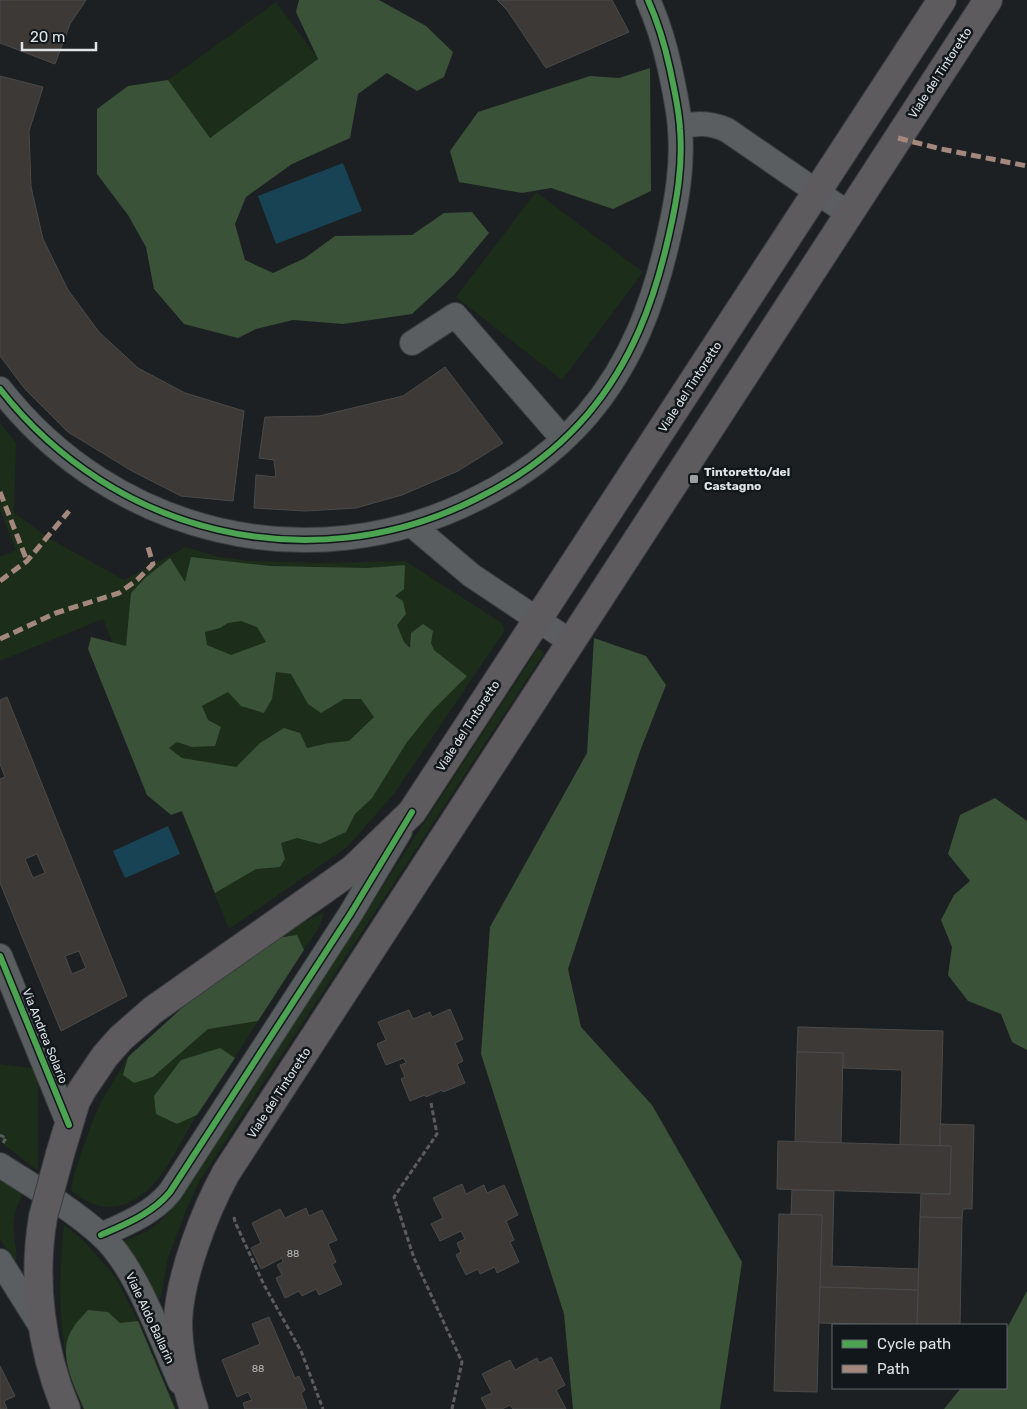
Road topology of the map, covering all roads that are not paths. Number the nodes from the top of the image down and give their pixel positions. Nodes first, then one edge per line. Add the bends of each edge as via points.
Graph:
1 (648, 0) edge
2 (942, 0) edge
3 (988, 0) edge
4 (680, 127) junction
5 (818, 192) junction
6 (849, 214) junction
7 (412, 343) dead end
8 (0, 389) edge
9 (563, 439) junction
10 (412, 525) junction
11 (538, 620) junction
12 (571, 642) junction
13 (412, 812) junction
14 (0, 956) edge
15 (69, 1125) junction
16 (0, 1165) edge
17 (101, 1235) junction
18 (0, 1261) edge
19 (42, 1328) junction
20 (66, 1409) edge
21 (193, 1409) edge

1 - 4 street via 667,58
2 - 5 main road, Viale del Tintoretto
3 - 6 main road, Viale del Tintoretto
4 - 5 street via 706,124 727,130
4 - 9 street via 680,162 673,216 648,312 614,378 586,416
5 - 6 street
5 - 11 main road, Viale del Tintoretto
6 - 12 main road, Viale del Tintoretto
7 - 9 street via 454,315
8 - 10 street via 43,437 90,474 141,504 196,525 252,537 308,540 365,535
9 - 10 street via 507,482 465,505
10 - 11 street via 471,575
11 - 12 street
11 - 13 main road, Viale del Tintoretto
12 - 21 main road, Viale del Tintoretto via 218,1187 194,1249 179,1307 180,1351
13 - 15 main road, Viale del Tintoretto via 353,869 153,1010 121,1038 85,1084
13 - 17 street via 351,913 170,1192 150,1211
14 - 15 street, Via Andrea Solario
15 - 19 main road, Viale del Tintoretto, bridge via 41,1231 38,1279
16 - 17 street, Viale Aldo Ballarin via 71,1211
17 - 21 street, Viale Aldo Ballarin via 122,1259 137,1286
18 - 19 street
19 - 20 main road, Viale del Tintoretto via 53,1374

